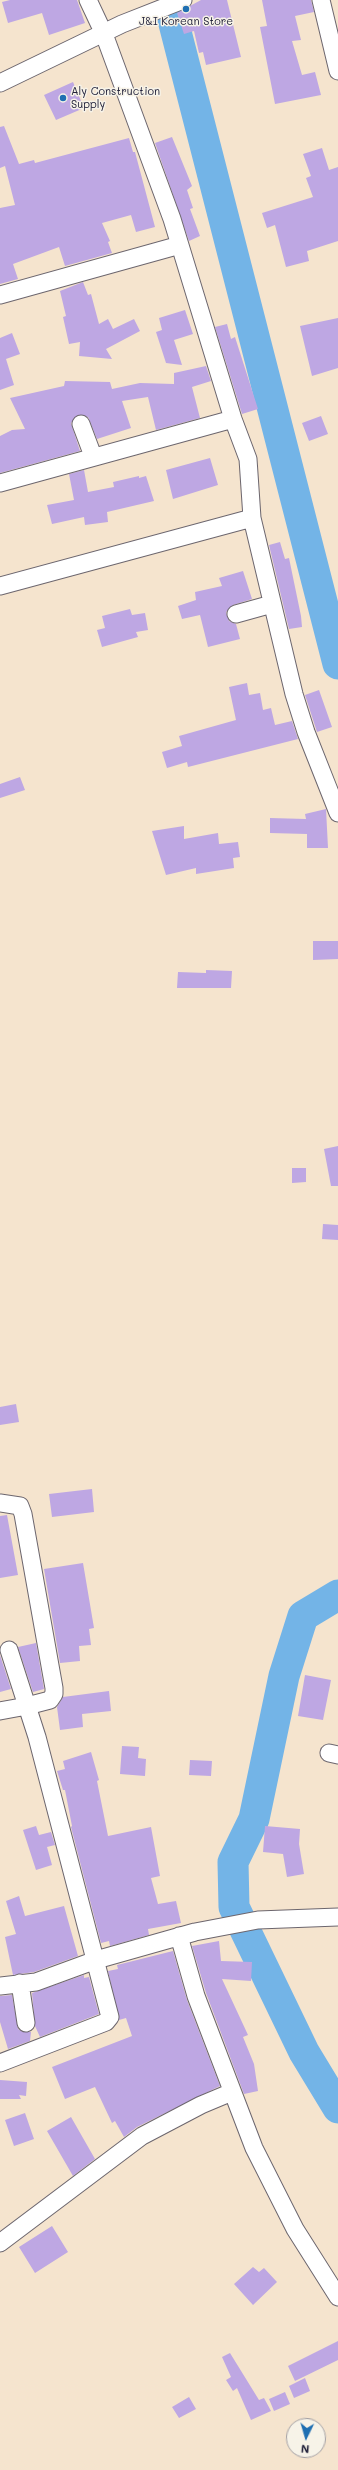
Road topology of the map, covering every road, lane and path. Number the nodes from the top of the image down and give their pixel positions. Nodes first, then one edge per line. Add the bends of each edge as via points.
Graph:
1 (88, 0) edge
2 (183, 0) edge
3 (320, 0) edge
4 (104, 34) junction
5 (338, 71) edge
6 (0, 83) edge
7 (180, 245) junction
8 (0, 295) edge
9 (233, 419) junction
10 (81, 424) dead end
11 (92, 456) junction
12 (0, 483) edge
13 (252, 518) junction
14 (0, 586) edge
15 (272, 604) junction
16 (236, 614) dead end
17 (338, 813) edge
18 (0, 1503) edge
19 (10, 1650) dead end
20 (27, 1706) junction
21 (0, 1711) edge
22 (338, 1917) edge
23 (187, 1934) junction
24 (96, 1960) junction
25 (20, 1983) junction
26 (0, 1986) edge
27 (26, 2023) dead end
28 (0, 2063) edge
29 (232, 2092) junction
30 (0, 2242) edge
31 (338, 2297) edge

1 - 4 street
2 - 4 street via 122,24
3 - 5 street
4 - 6 street
4 - 7 street
7 - 8 street
7 - 9 street
9 - 11 street
9 - 13 street via 248,459
10 - 11 street
11 - 12 street
13 - 14 street
13 - 15 street
15 - 16 street
15 - 17 street via 306,732
18 - 20 street via 20,1506 23,1514 54,1688 50,1700
19 - 20 street
20 - 21 street
20 - 24 street via 38,1736
22 - 23 street via 258,1920
23 - 24 street
23 - 29 street via 196,1996
24 - 25 street via 54,1977
24 - 28 street via 109,2020
25 - 26 street
25 - 27 street
29 - 30 street via 142,2136
29 - 31 street via 270,2184

